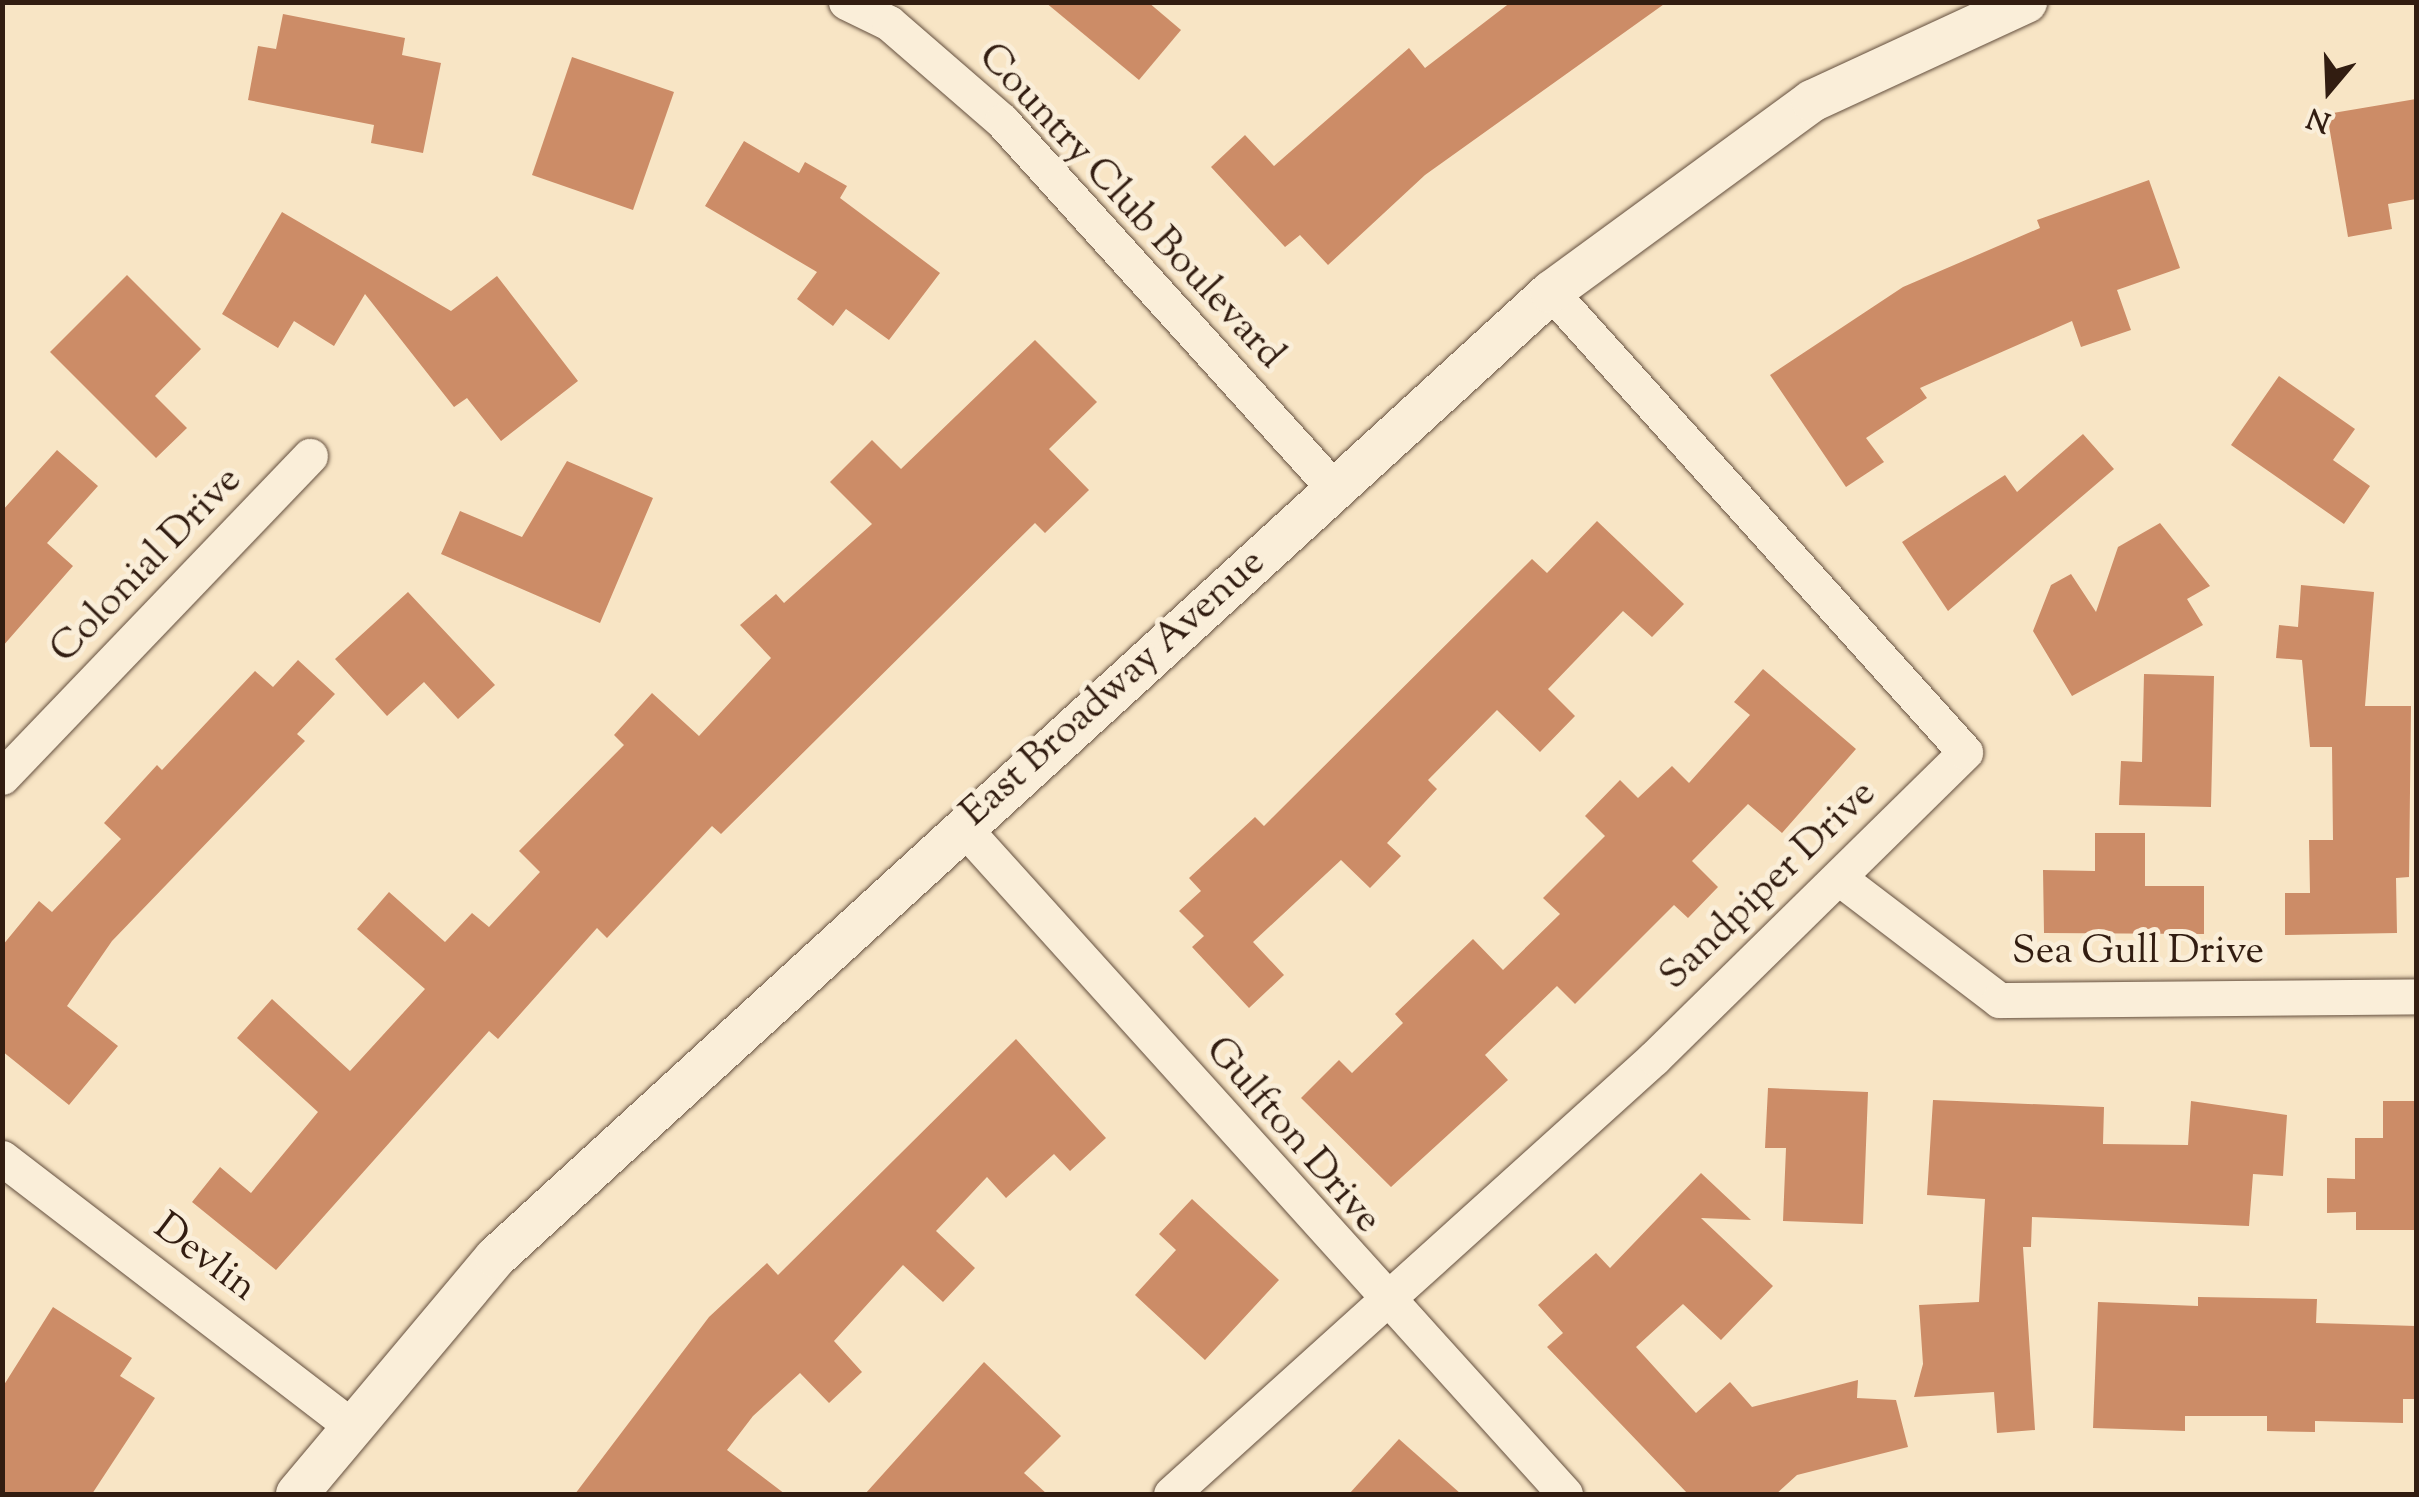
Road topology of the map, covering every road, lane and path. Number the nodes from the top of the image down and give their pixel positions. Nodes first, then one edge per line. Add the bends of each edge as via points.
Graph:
1 (846, 2) edge
2 (2026, 2) edge
3 (895, 13) edge
4 (1550, 292) junction
5 (310, 456) dead end
6 (1336, 490) junction
7 (2, 778) edge
8 (962, 826) junction
9 (1838, 878) junction
10 (2416, 996) edge
11 (2, 1158) edge
12 (1382, 1301) junction
13 (353, 1426) junction
14 (297, 1494) edge
15 (1171, 1494) edge
16 (1565, 1494) edge

1 - 3 street, Country Club Boulevard
2 - 4 street, East Broadway Avenue via 1812,101
3 - 6 street, Country Club Boulevard via 1002,121
4 - 6 street, East Broadway Avenue
4 - 9 street, Sandpiper Drive via 1966,752
5 - 7 street, Colonial Drive
6 - 8 street, East Broadway Avenue
8 - 12 street, Gulfton Drive
8 - 13 street, East Broadway Avenue via 496,1256
9 - 10 street, Sea Gull Drive via 1999,1000
9 - 12 street, Sandpiper Drive
11 - 13 street, Devlin
12 - 15 street, Sandpiper Drive
12 - 16 street, Gulfton Drive
13 - 14 street, East Broadway Avenue

